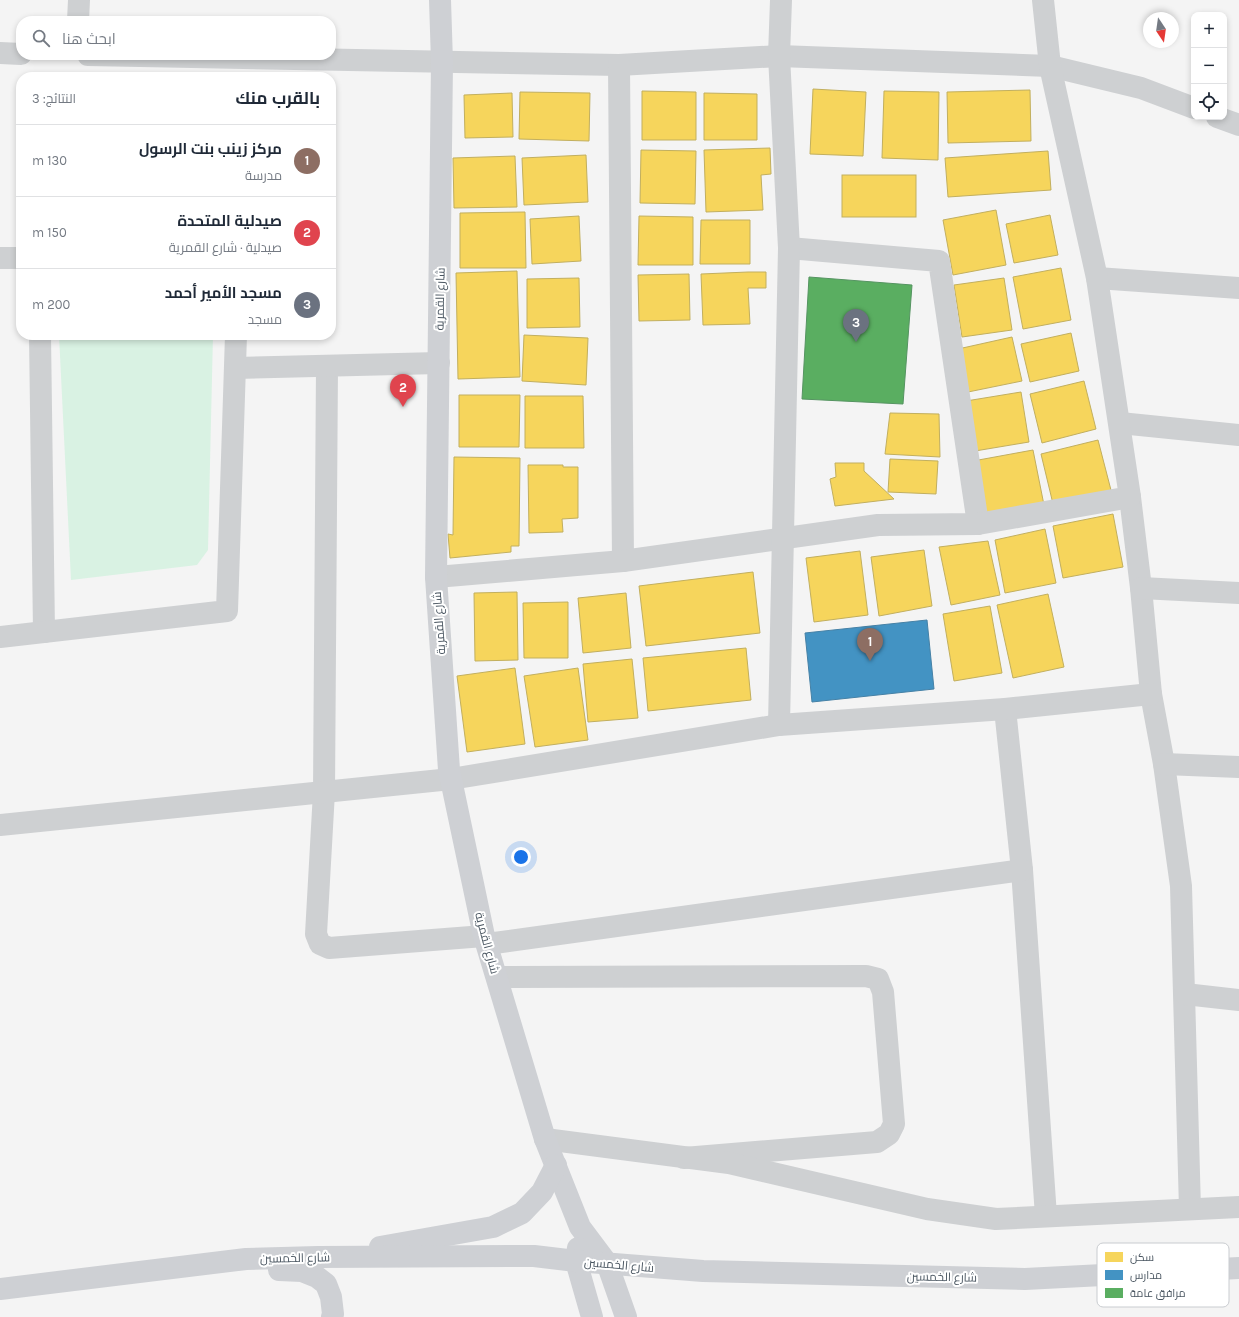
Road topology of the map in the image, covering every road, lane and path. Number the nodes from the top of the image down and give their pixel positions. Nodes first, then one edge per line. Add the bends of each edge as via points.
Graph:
1 (79, 0) edge
2 (440, 0) edge
3 (780, 0) edge
4 (1043, 0) edge
5 (78, 16) edge
6 (0, 53) edge
7 (16, 54) edge
8 (779, 56) junction
9 (336, 60) edge
10 (442, 62) junction
11 (620, 65) junction
12 (1050, 66) junction
13 (1191, 107) edge
14 (1225, 120) edge
15 (1239, 125) edge
16 (789, 248) junction
17 (0, 258) edge
18 (16, 258) edge
19 (1097, 278) junction
20 (1239, 288) edge
21 (40, 340) edge
22 (236, 340) edge
23 (439, 363) junction
24 (327, 366) junction
25 (235, 368) junction
26 (1120, 423) junction
27 (1239, 435) edge
28 (1130, 497) junction
29 (978, 524) junction
30 (783, 539) junction
31 (623, 561) junction
32 (436, 577) junction
33 (1141, 588) junction
34 (1239, 593) edge
35 (44, 632) junction
36 (0, 637) edge
37 (1151, 694) junction
38 (1005, 709) junction
39 (779, 725) junction
40 (1164, 764) junction
41 (1239, 767) edge
42 (451, 779) junction
43 (324, 792) junction
44 (0, 825) edge
45 (1022, 870) junction
46 (485, 940) junction
47 (497, 977) junction
48 (1185, 994) junction
49 (1239, 1000) edge
50 (545, 1139) junction
51 (684, 1158) junction
52 (556, 1165) junction
53 (1239, 1207) edge
54 (1190, 1209) junction
55 (1046, 1216) junction
56 (580, 1227) junction
57 (318, 1257) junction
58 (576, 1261) junction
59 (608, 1263) junction
60 (1239, 1268) edge
61 (165, 1269) junction
62 (1229, 1269) edge
63 (1097, 1275) edge
64 (0, 1289) edge
65 (332, 1317) edge
66 (592, 1317) edge
67 (626, 1317) edge

1 - 5 street
2 - 10 street, شارع القمرية
3 - 8 street
4 - 12 street
6 - 7 street
8 - 11 street
8 - 12 street
8 - 16 street
9 - 10 street
10 - 11 street
10 - 23 street, شارع القمرية
11 - 31 street
12 - 13 street via 1141,88
12 - 19 street
14 - 15 street
16 - 29 street via 939,261
16 - 30 street
17 - 18 street
19 - 20 street
19 - 26 street
21 - 35 street
22 - 25 street
23 - 24 street
23 - 32 street, شارع القمرية
24 - 25 street
24 - 43 street
25 - 35 street via 227,611
26 - 27 street
26 - 28 street
28 - 29 street
28 - 33 street
29 - 30 street via 878,525
30 - 31 street
30 - 39 street
31 - 32 street
32 - 42 street, شارع القمرية
33 - 34 street
33 - 37 street
35 - 36 street
37 - 38 street
37 - 40 street
38 - 39 street
38 - 45 street
39 - 42 street
40 - 41 street
40 - 48 street via 1182,886
42 - 43 street
42 - 46 street, شارع القمرية
43 - 44 street
43 - 46 street via 316,934 320,944 329,948
45 - 46 street
45 - 55 street
46 - 47 street, شارع القمرية
47 - 50 street, شارع القمرية
47 - 51 street via 866,976 878,979 883,992 894,1124 889,1134 877,1142
48 - 49 street
48 - 54 street
50 - 51 street
50 - 52 street, شارع القمرية
51 - 55 street via 729,1163 927,1209 996,1218
52 - 56 street, شارع القمرية
52 - 57 street via 542,1192 522,1213 493,1227
53 - 54 street
54 - 55 street
56 - 58 street, شارع القمرية
56 - 59 street, شارع القمرية
57 - 58 street, شارع الخمسين via 534,1256
57 - 61 street, شارع الخمسين via 246,1259
58 - 59 street, شارع الخمسين
58 - 66 street
59 - 63 street, شارع الخمسين via 703,1271 1025,1279
59 - 67 street, شارع القمرية
60 - 62 street, شارع الخمسين
61 - 64 street, شارع الخمسين
61 - 65 street via 302,1270 326,1284 331,1297

